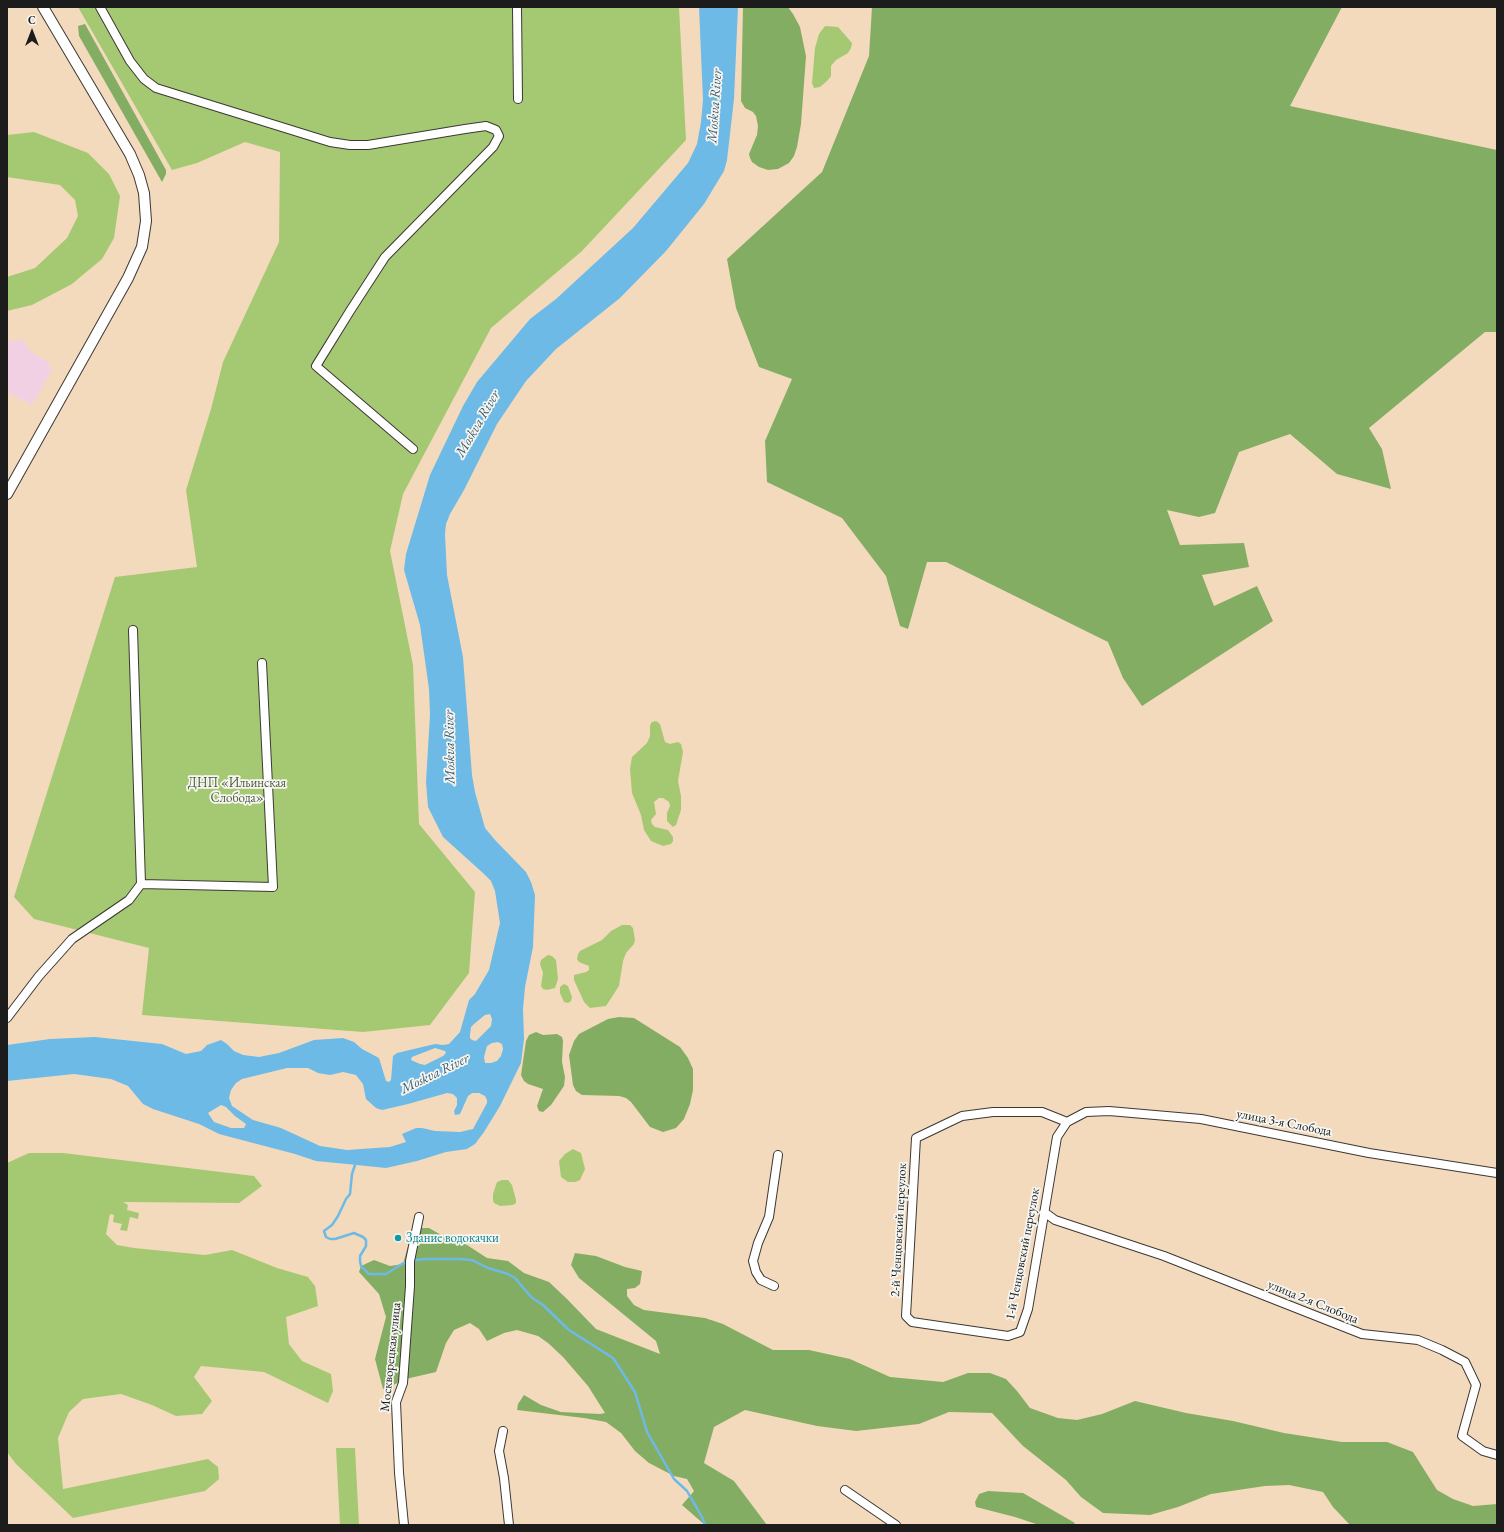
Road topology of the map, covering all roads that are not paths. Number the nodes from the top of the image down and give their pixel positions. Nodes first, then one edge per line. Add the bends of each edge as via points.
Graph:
1 (43, 7) edge
2 (100, 7) edge
3 (517, 7) edge
4 (518, 99) dead end
5 (413, 449) dead end
6 (7, 494) edge
7 (133, 630) dead end
8 (262, 663) dead end
9 (141, 884) junction
10 (7, 1018) edge
11 (1067, 1122) junction
12 (778, 1155) dead end
13 (1497, 1173) edge
14 (1044, 1212) junction
15 (419, 1217) dead end
16 (774, 1286) dead end
17 (912, 1322) joint
18 (502, 1431) dead end
19 (1497, 1455) edge
20 (845, 1490) dead end
21 (404, 1525) edge
22 (509, 1525) edge
23 (896, 1525) edge

1 - 6 main road via 130,154 143,188 146,222 142,247 128,278
2 - 5 street via 130,61 144,79 156,88 330,142 350,145 368,145 486,126 496,130 499,136 493,147 385,257 316,366
3 - 4 street
7 - 9 street
8 - 9 street via 273,887
9 - 10 street via 129,900 72,939
11 - 13 street, улица 3-я Слобода via 1086,1112 1109,1111 1201,1119 1369,1153
11 - 14 street, 1-й Ченцовский переулок via 1056,1136
11 - 17 street, 2-й Ченцовский переулок via 1042,1112 993,1112 962,1116 916,1138 906,1316
12 - 16 street via 769,1217 753,1261 761,1280
14 - 17 street, 1-й Ченцовский переулок via 1028,1309 1020,1332 1008,1336
14 - 19 street, улица 2-я Слобода via 1056,1220 1164,1256 1362,1334 1418,1340 1465,1362 1476,1385 1462,1436 1483,1451
15 - 21 street, Москворецкая улица via 410,1261 403,1384 396,1402
18 - 22 street via 499,1451
20 - 23 street

